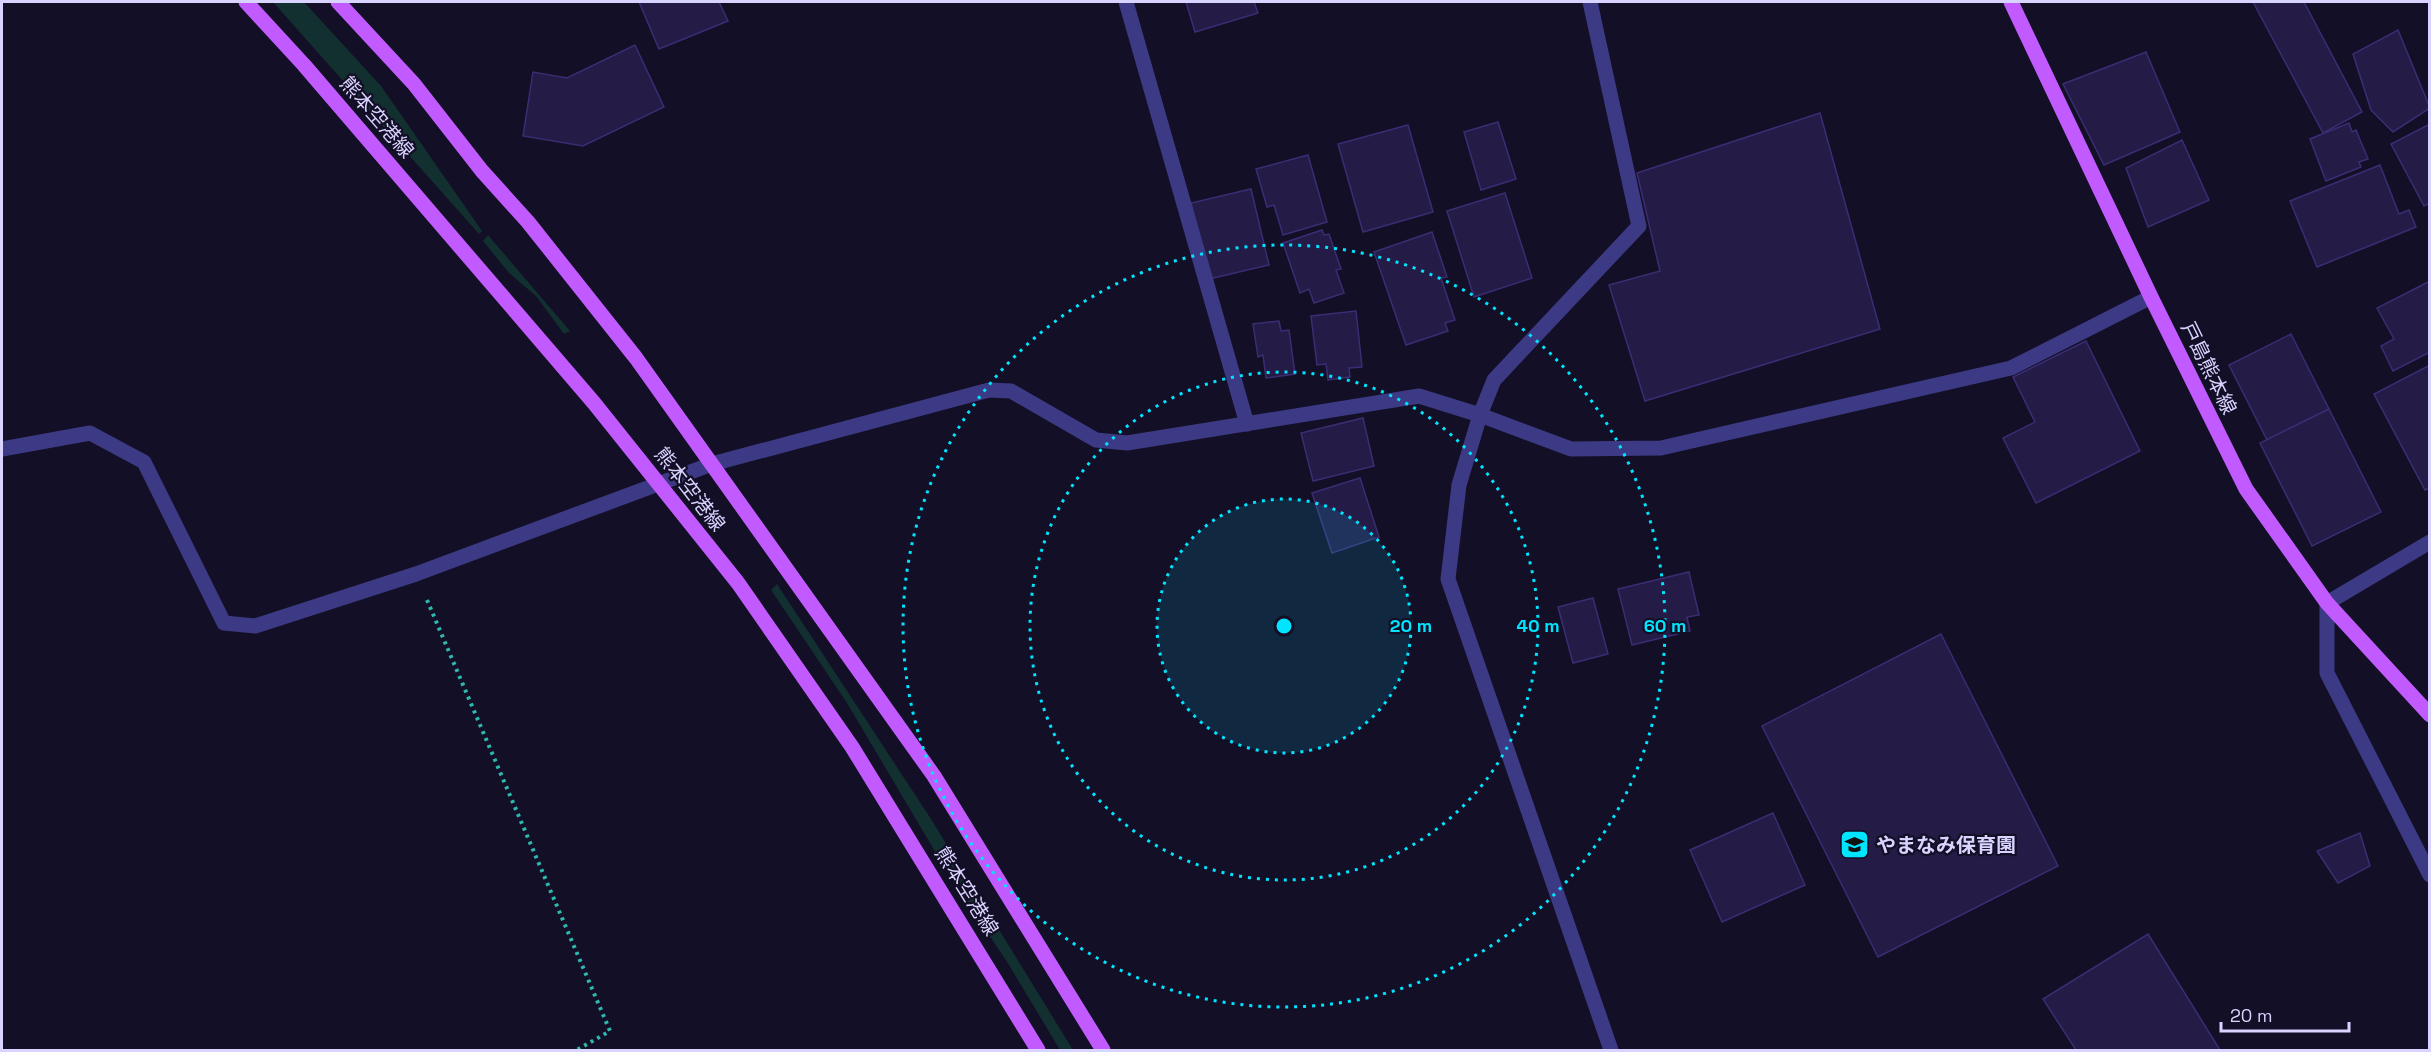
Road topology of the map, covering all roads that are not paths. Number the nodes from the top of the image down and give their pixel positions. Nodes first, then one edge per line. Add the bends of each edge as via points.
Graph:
1 (246, 2) edge
2 (338, 2) edge
3 (1126, 2) edge
4 (1590, 2) edge
5 (2011, 2) edge
6 (2151, 297) junction
7 (1480, 414) junction
8 (1247, 423) junction
9 (2, 449) edge
10 (712, 464) junction
11 (659, 483) junction
12 (2430, 542) edge
13 (2327, 603) junction
14 (2430, 715) edge
15 (2430, 875) edge
16 (1038, 1050) edge
17 (1103, 1050) edge
18 (1611, 1050) edge

1 - 11 main road, 熊本空港線
2 - 10 main road, 熊本空港線 via 414,84 528,222 636,358
3 - 8 street
4 - 7 street via 1639,226 1494,380
5 - 6 main road, 戸島熊本線
6 - 7 street via 2012,369 1661,448 1571,449
6 - 13 main road, 戸島熊本線 via 2246,489
7 - 8 street via 1419,396
7 - 18 street via 1459,485 1448,579
8 - 10 street via 1126,443 1096,440 1011,391 989,390
9 - 11 street via 90,433 144,462 224,623 255,626 416,574
10 - 11 street
10 - 17 main road, 熊本空港線 via 934,776
11 - 16 main road, 熊本空港線 via 738,583 852,747
12 - 13 street
13 - 14 main road, 戸島熊本線
13 - 15 street via 2327,673

